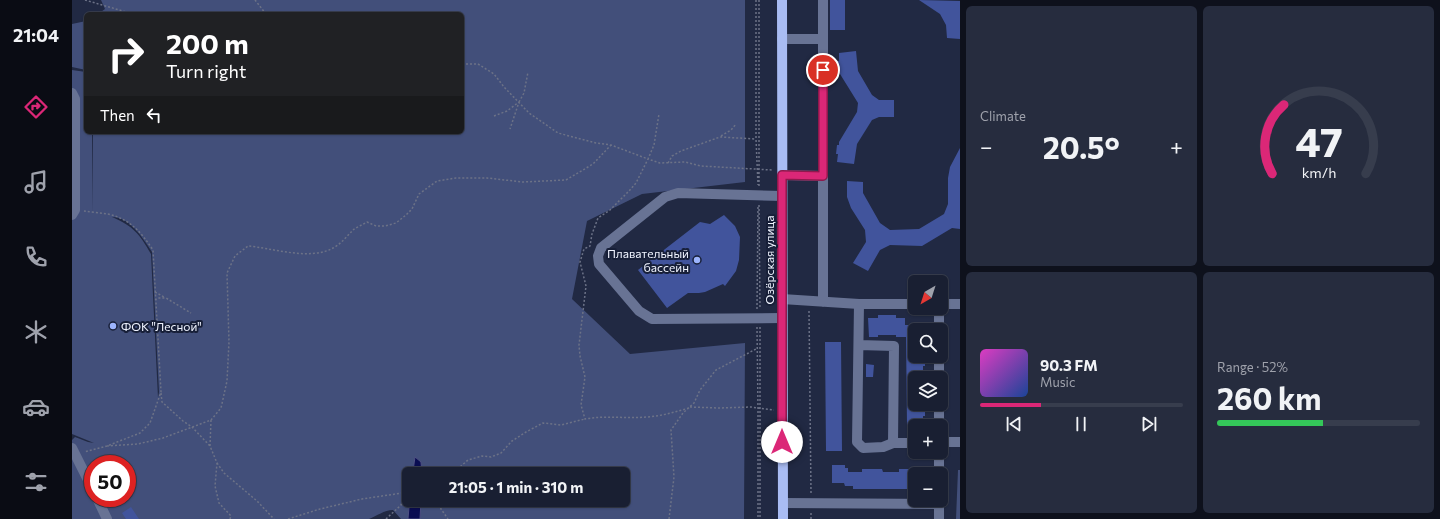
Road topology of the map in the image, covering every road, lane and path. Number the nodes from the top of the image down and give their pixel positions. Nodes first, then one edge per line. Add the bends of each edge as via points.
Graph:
1 (85, 0) edge
2 (255, 0) edge
3 (756, 0) edge
4 (759, 0) edge
5 (782, 0) edge
6 (823, 0) edge
7 (126, 12) edge
8 (264, 12) edge
9 (782, 39) junction
10 (823, 39) junction
11 (464, 64) edge
12 (528, 72) dead end
13 (72, 93) edge
14 (519, 102) junction
15 (659, 114) dead end
16 (494, 116) dead end
17 (736, 124) dead end
18 (510, 129) dead end
19 (720, 137) junction
20 (756, 139) junction
21 (611, 145) junction
22 (648, 159) junction
23 (668, 163) junction
24 (758, 170) junction
25 (782, 172) junction
26 (823, 176) junction
27 (759, 195) junction
28 (782, 196) junction
29 (81, 207) dead end
30 (72, 215) edge
31 (154, 291) junction
32 (166, 298) junction
33 (782, 299) junction
34 (155, 300) junction
35 (809, 301) junction
36 (823, 302) junction
37 (859, 304) junction
38 (908, 304) edge
39 (948, 304) edge
40 (960, 304) edge
41 (191, 314) dead end
42 (758, 318) junction
43 (782, 318) junction
44 (859, 345) junction
45 (756, 349) junction
46 (161, 392) junction
47 (690, 407) junction
48 (759, 409) junction
49 (782, 412) junction
50 (586, 419) junction
51 (211, 420) junction
52 (192, 427) junction
53 (948, 442) edge
54 (960, 442) edge
55 (893, 443) junction
56 (908, 443) edge
57 (107, 446) junction
58 (210, 446) junction
59 (74, 451) edge
60 (217, 463) junction
61 (460, 467) edge
62 (84, 472) edge
63 (402, 493) edge
64 (908, 502) edge
65 (402, 503) edge
66 (783, 503) junction
67 (811, 504) junction
68 (101, 507) edge
69 (441, 507) edge
70 (939, 507) edge
71 (107, 519) edge
72 (230, 519) edge
73 (274, 519) edge
74 (288, 519) edge
75 (386, 519) edge
76 (448, 519) edge
77 (669, 519) edge
78 (759, 519) edge
79 (783, 519) edge
80 (811, 519) edge
81 (939, 519) edge

1 - 7 path
2 - 8 path
3 - 20 path
4 - 27 path
5 - 9 main road, Озёрская улица
6 - 10 lane
9 - 10 lane
9 - 25 main road, Озёрская улица
10 - 26 lane
11 - 14 path via 478,64 494,74
12 - 14 path via 524,94
13 - 30 lane via 75,98 75,210
14 - 16 path
14 - 18 path
14 - 21 path via 529,113 558,133
15 - 22 path via 654,145
17 - 19 path
19 - 20 path
19 - 23 path via 672,156
20 - 24 path
21 - 22 path
21 - 51 path via 593,164 566,180 523,182 456,178 437,181 418,194 412,209 396,223 376,226 367,222 332,248 319,253 292,253 248,246 235,256 227,273 227,381 221,408
22 - 23 path
22 - 50 path via 636,183 610,210 598,218 590,246 584,249 580,262 586,286 579,345 585,377 581,405
23 - 24 path via 685,162 701,166
24 - 25 path
24 - 27 path
25 - 26 lane
25 - 28 main road, Озёрская улица
26 - 36 lane
27 - 28 lane
27 - 42 path
27 - 42 lane via 678,193 665,197 601,248 598,256 599,264 640,312 652,319
28 - 33 main road, Озёрская улица
29 - 31 path via 84,211 118,217 142,234 153,250
31 - 32 path
31 - 34 path
32 - 34 path
32 - 41 path
33 - 35 lane
33 - 43 main road, Озёрская улица
34 - 46 path
35 - 36 lane
35 - 67 path
36 - 37 lane
37 - 38 lane
37 - 44 lane
39 - 40 lane
42 - 43 lane
42 - 45 path
42 - 48 path
43 - 49 main road, Озёрская улица
44 - 55 lane via 894,346
44 - 55 lane via 857,442 863,448 883,447
45 - 47 path via 716,370
45 - 48 path
46 - 52 path via 162,402
46 - 57 path via 150,423 140,433
47 - 48 path via 751,406
47 - 50 path via 646,418 602,416
47 - 77 path via 671,430 674,477
48 - 49 path
48 - 78 path
49 - 66 main road, Озёрская улица
50 - 61 path via 562,425 543,423 512,441 501,453 468,460
51 - 52 path
51 - 58 path
52 - 57 path via 138,444
52 - 58 path
53 - 54 lane
55 - 56 lane
57 - 59 path
58 - 60 path
59 - 62 lane
60 - 72 path via 216,492 219,503 231,516
60 - 73 path via 224,473
63 - 74 path via 362,499
64 - 67 lane
65 - 75 path
66 - 67 lane
66 - 79 main road, Озёрская улица
67 - 80 path
68 - 71 lane
69 - 76 path
70 - 81 lane

